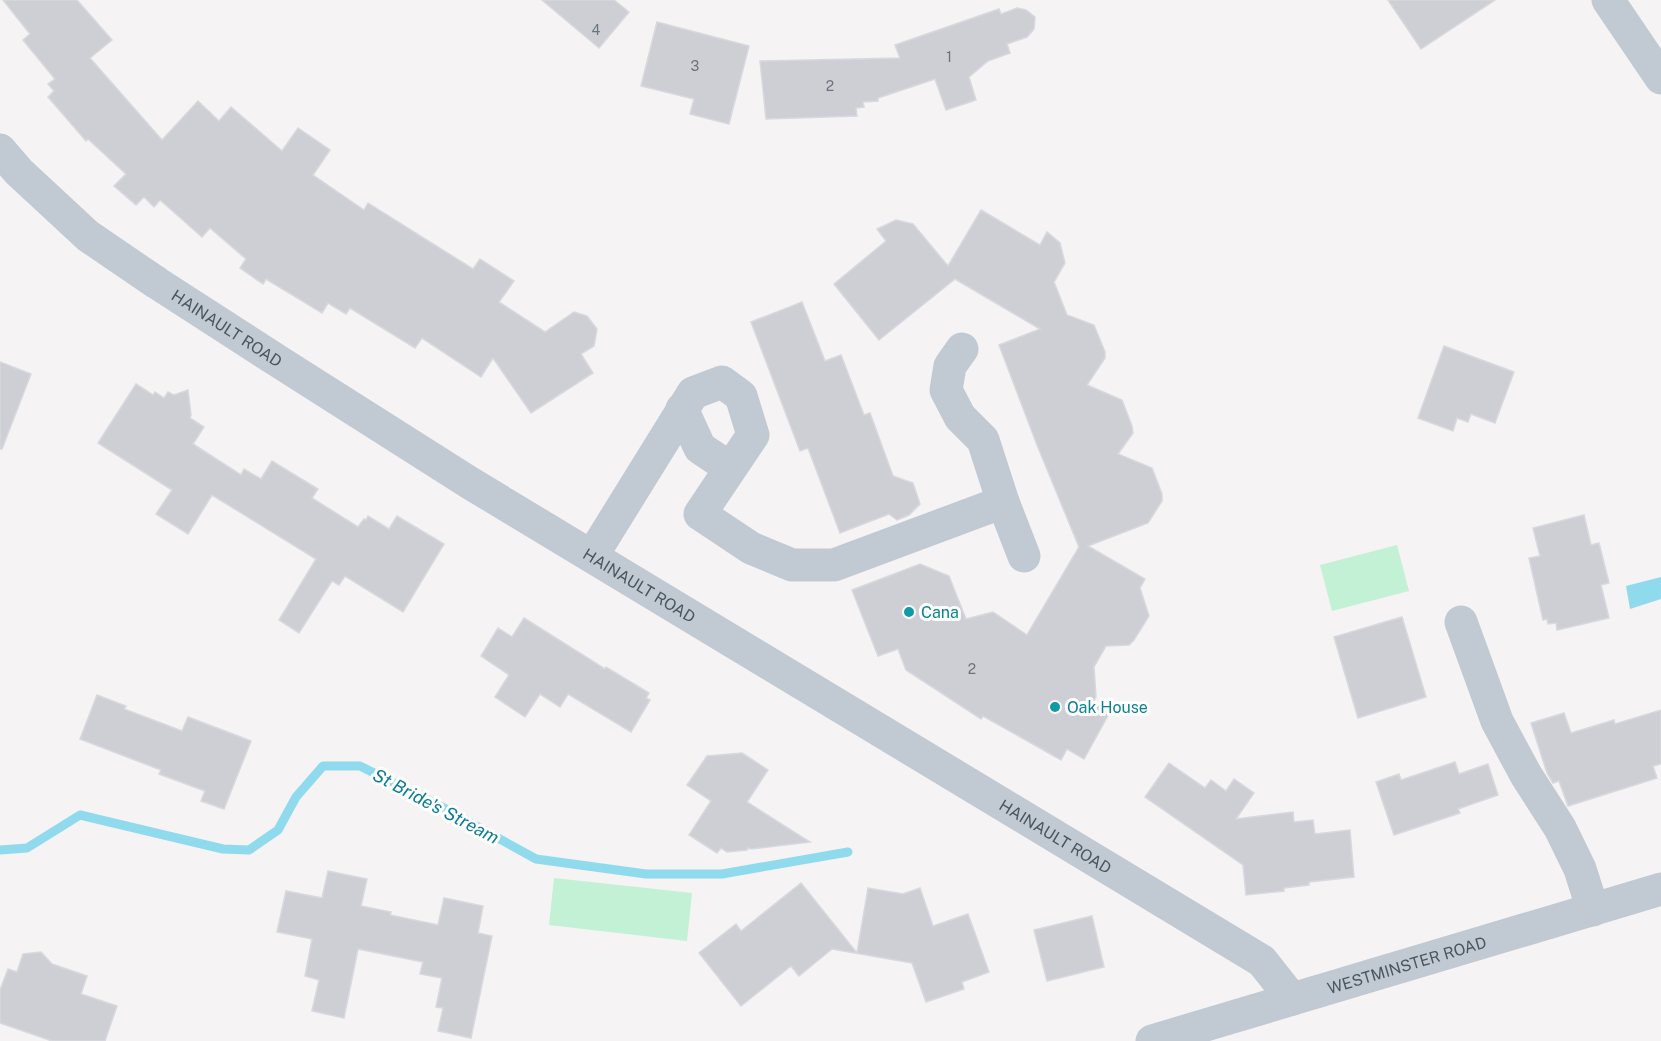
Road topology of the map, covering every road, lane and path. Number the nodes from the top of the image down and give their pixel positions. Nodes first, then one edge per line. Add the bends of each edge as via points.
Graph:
1 (1608, 0) edge
2 (1661, 78) edge
3 (0, 150) edge
4 (962, 349) dead end
5 (682, 409) junction
6 (730, 468) junction
7 (1003, 502) junction
8 (592, 556) junction
9 (1024, 556) dead end
10 (1461, 622) dead end
11 (1661, 889) edge
12 (1593, 910) junction
13 (1292, 999) junction
14 (1152, 1041) edge

1 - 2 street
3 - 8 street, HAINAULT ROAD via 88,236 140,272 470,483
4 - 7 street via 950,366 946,390 960,417 983,440
5 - 6 street via 700,448
5 - 6 street via 693,393 722,382 741,396 753,435
5 - 8 street
6 - 7 street via 700,514 750,548 792,565 834,565
7 - 9 street
8 - 13 street, HAINAULT ROAD via 1262,961
10 - 12 street via 1497,721 1560,828 1580,869
11 - 12 street, WESTMINSTER ROAD
12 - 13 street, WESTMINSTER ROAD
13 - 14 street, WESTMINSTER ROAD

